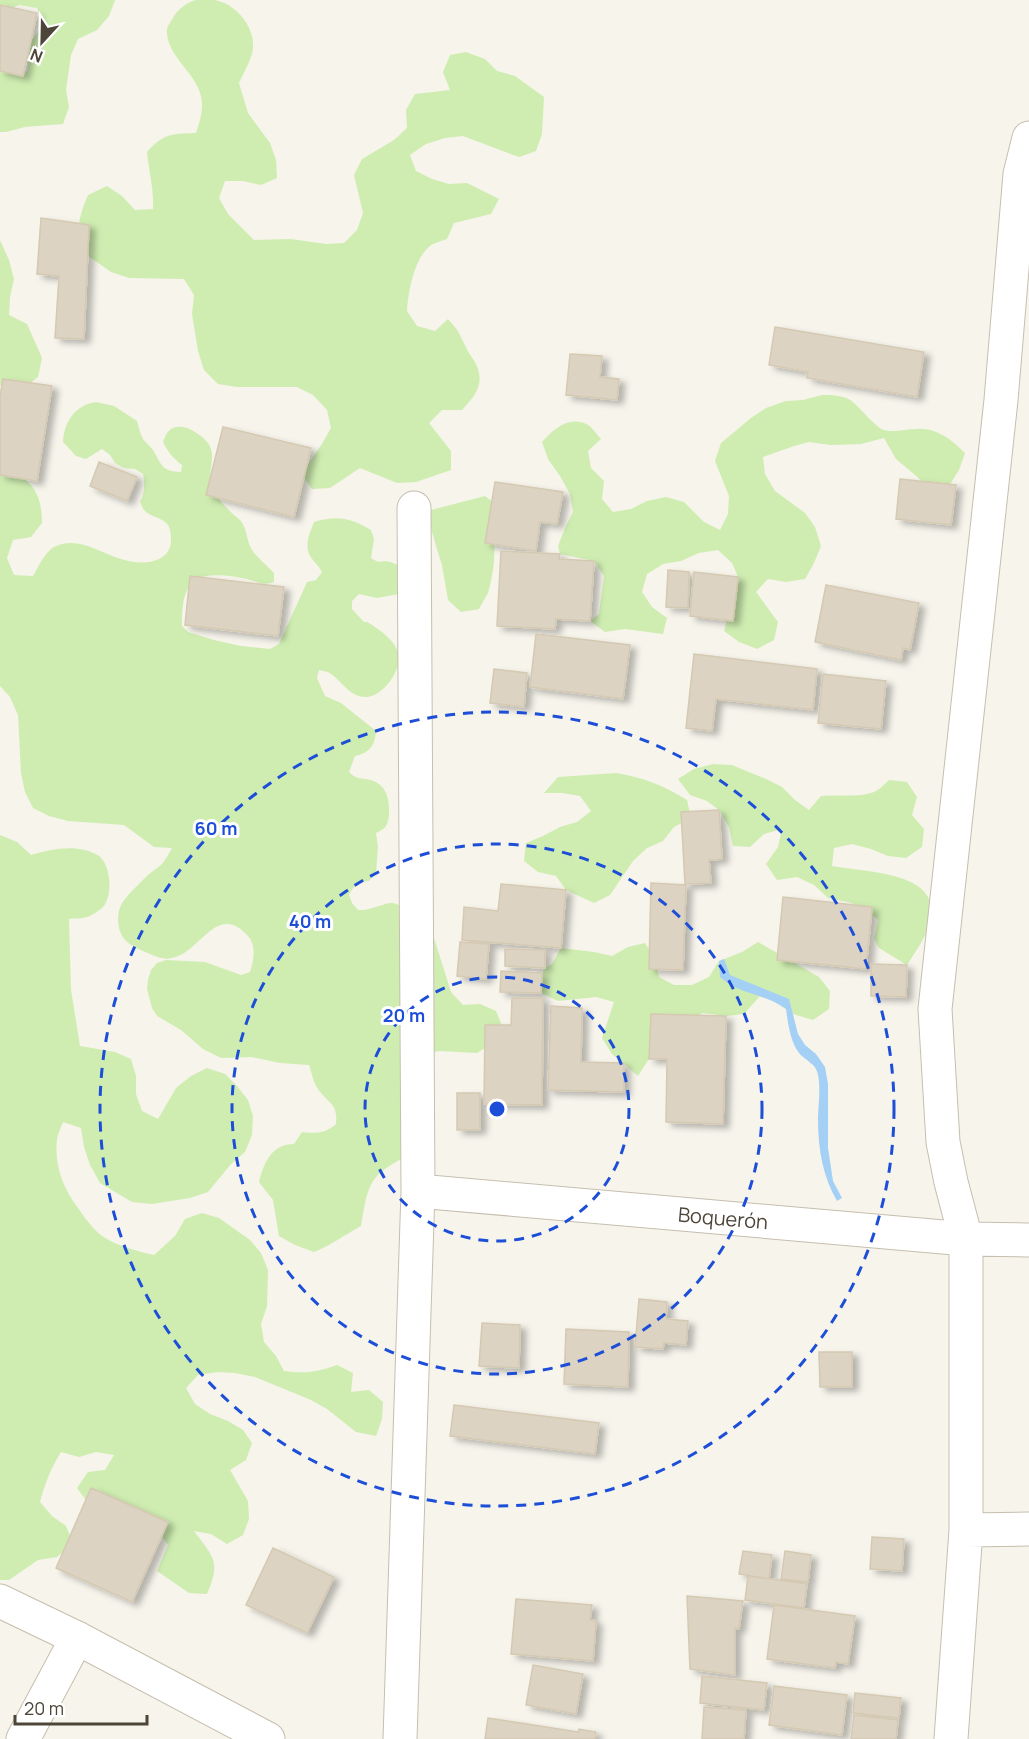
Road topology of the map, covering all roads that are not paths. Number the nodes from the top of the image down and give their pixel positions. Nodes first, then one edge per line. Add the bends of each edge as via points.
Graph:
1 (1029, 138) edge
2 (1015, 401) edge
3 (414, 508) dead end
4 (418, 1191) junction
5 (966, 1239) junction
6 (1029, 1240) edge
7 (1029, 1529) edge
8 (966, 1530) junction
9 (0, 1601) edge
10 (77, 1638) junction
11 (23, 1739) edge
12 (268, 1739) edge
13 (400, 1739) edge
14 (951, 1739) edge

1 - 2 street via 1020,174
2 - 5 street via 935,1009 943,1142
3 - 4 street
4 - 5 street, Boquerón
4 - 13 street
5 - 6 street, Boquerón
5 - 8 street
7 - 8 street
8 - 14 street
9 - 10 street
10 - 11 street
10 - 12 street

